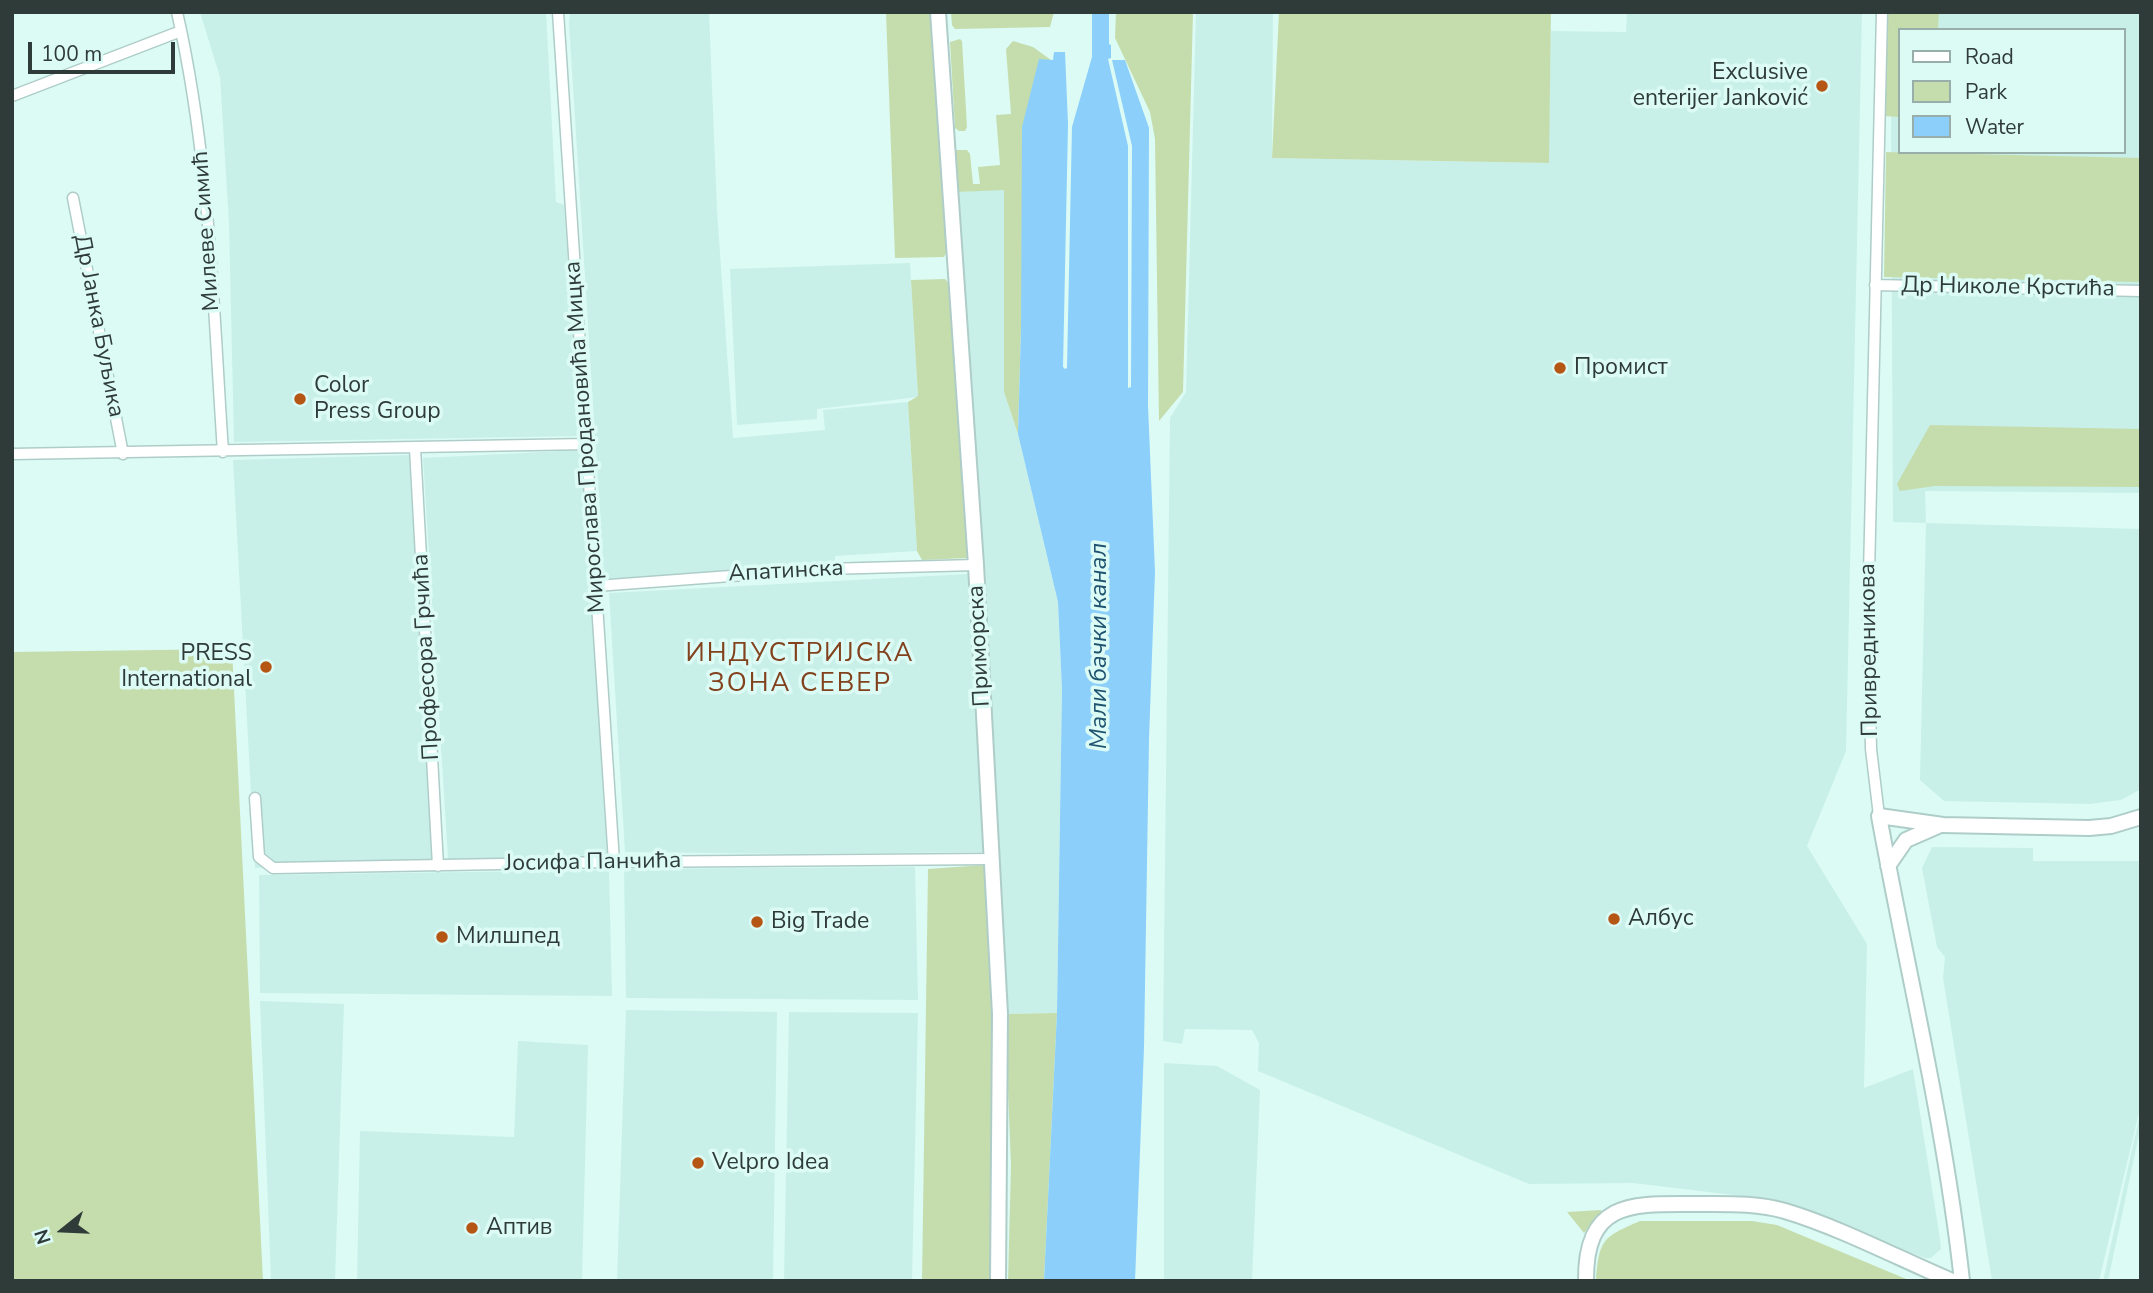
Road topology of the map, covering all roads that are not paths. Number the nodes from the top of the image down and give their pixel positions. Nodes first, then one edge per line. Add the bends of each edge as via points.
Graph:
1 (177, 12) edge
2 (558, 12) edge
3 (938, 12) edge
4 (1882, 12) edge
5 (181, 31) junction
6 (12, 96) edge
7 (72, 198) dead end
8 (1875, 285) junction
9 (2141, 291) edge
10 (588, 444) junction
11 (415, 448) junction
12 (223, 452) junction
13 (12, 454) edge
14 (123, 454) junction
15 (976, 565) junction
16 (596, 586) junction
17 (255, 798) dead end
18 (1879, 816) junction
19 (2141, 817) edge
20 (1943, 825) junction
21 (991, 859) junction
22 (614, 862) junction
23 (438, 866) junction
24 (1888, 866) junction
25 (998, 1281) edge
26 (1586, 1281) edge
27 (1952, 1281) edge
28 (1962, 1281) edge

1 - 5 street, Милеве Симић
2 - 10 street, Мирослава Продановића Мицка
3 - 15 street, Приморска
4 - 8 street, Привредникова
5 - 6 street
5 - 12 street, Милеве Симић via 204,175
7 - 14 street, Др Јанка Буљика
8 - 9 street, Др Николе Крстића
8 - 18 street, Привредникова via 1868,618 1871,749
10 - 11 street
10 - 16 street, Мирослава Продановића Мицка
11 - 12 street
11 - 23 street, Професора Грчића
12 - 14 street
13 - 14 street
15 - 16 street, Апатинска via 825,569
15 - 21 street, Приморска
16 - 22 street, Мирослава Продановића Мицка
17 - 23 street, Јосифа Панчића via 259,857 274,868
18 - 20 street
18 - 24 street, Привредникова
19 - 20 street via 2089,828
20 - 24 street via 1906,840
21 - 22 street, Јосифа Панчића
21 - 25 street, Приморска via 1000,1014
22 - 23 street, Јосифа Панчића
24 - 28 street, Привредникова via 1944,1144
26 - 27 street via 1589,1242 1596,1229 1622,1209 1751,1204 1815,1222

